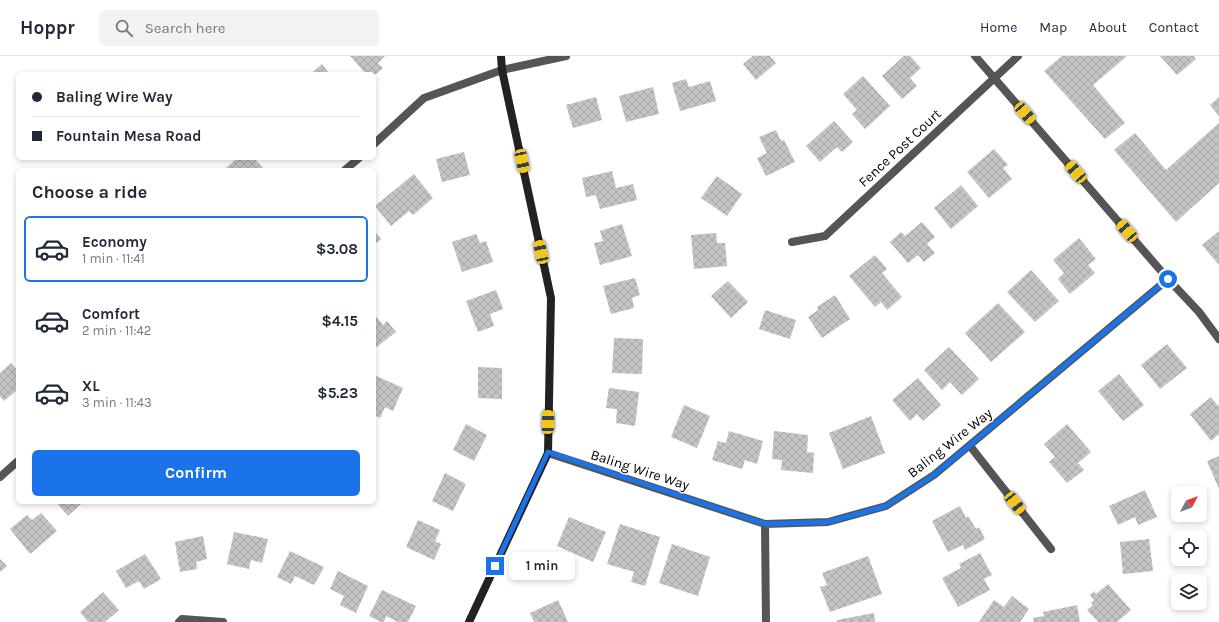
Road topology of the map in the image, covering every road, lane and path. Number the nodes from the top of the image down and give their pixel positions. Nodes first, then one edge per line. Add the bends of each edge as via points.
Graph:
1 (501, 56) edge
2 (566, 56) edge
3 (975, 56) edge
4 (1018, 56) edge
5 (502, 70) junction
6 (994, 78) junction
7 (376, 142) edge
8 (356, 160) edge
9 (347, 168) edge
10 (792, 242) dead end
11 (1168, 279) junction
12 (1219, 339) edge
13 (970, 446) junction
14 (548, 452) junction
15 (16, 463) edge
16 (0, 476) edge
17 (765, 524) junction
18 (1051, 549) dead end
19 (178, 622) edge
20 (223, 622) edge
21 (469, 622) edge
22 (766, 622) edge

1 - 5 main road
2 - 5 street
3 - 6 street
4 - 6 street, Fence Post Court
5 - 7 street via 424,98
5 - 14 main road via 551,298
6 - 10 street, Fence Post Court via 825,236
6 - 11 street
8 - 9 street
11 - 12 street via 1199,312
11 - 13 street, Baling Wire Way
13 - 17 street, Baling Wire Way via 934,475 886,506 828,522
13 - 18 street
14 - 17 street, Baling Wire Way
14 - 21 main road
15 - 16 street
17 - 22 street
19 - 20 street via 182,619

